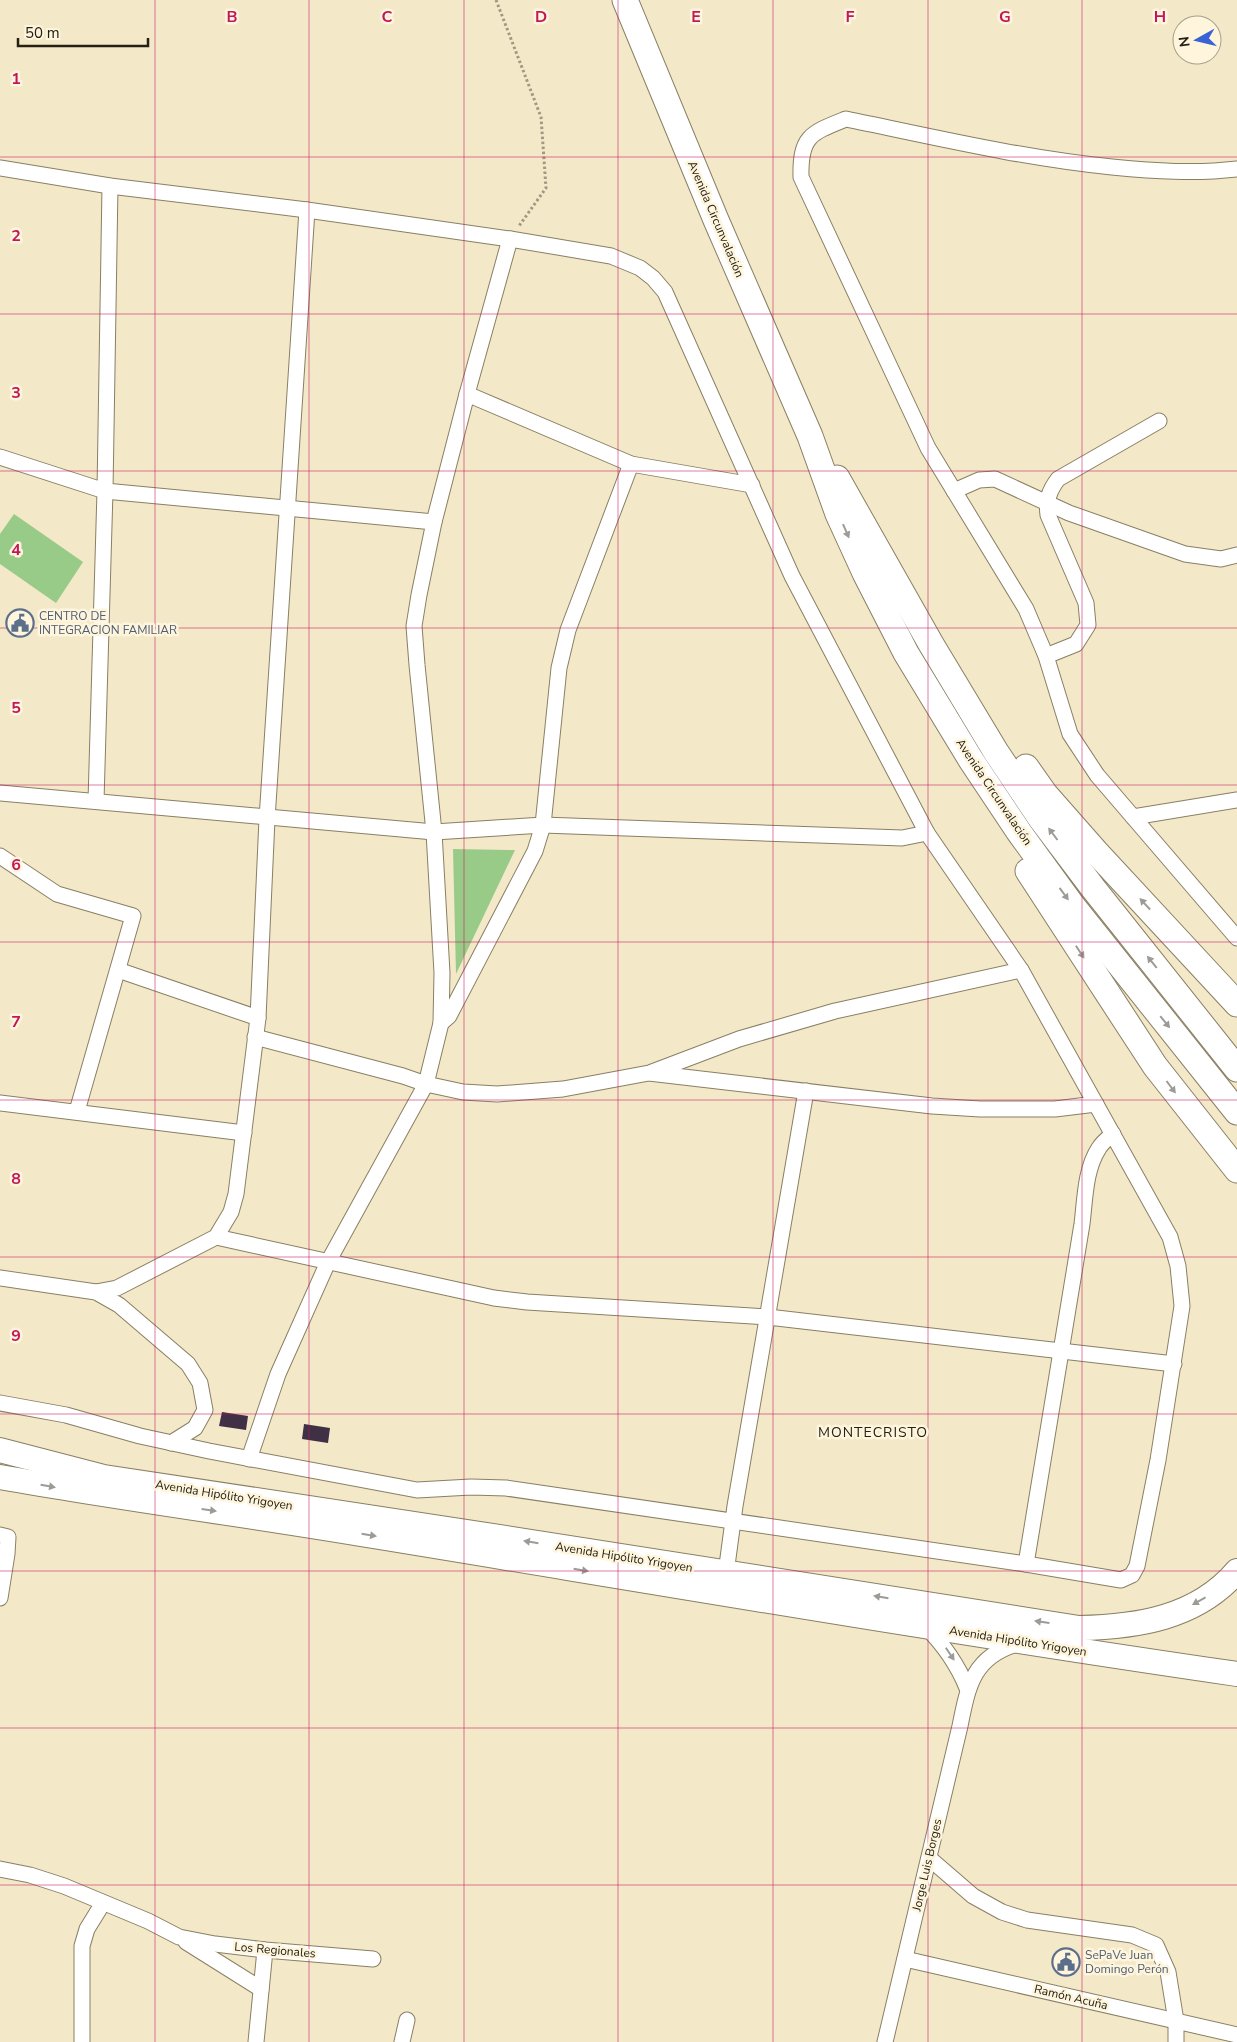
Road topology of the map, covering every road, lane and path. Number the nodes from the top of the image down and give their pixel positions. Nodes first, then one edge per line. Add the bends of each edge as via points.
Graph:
1 (496, 0) edge
2 (625, 0) edge
3 (0, 168) edge
4 (1237, 169) edge
5 (110, 186) junction
6 (307, 210) junction
7 (510, 239) junction
8 (467, 394) junction
9 (1159, 421) dead end
10 (810, 436) junction
11 (0, 457) edge
12 (631, 464) junction
13 (752, 485) junction
14 (954, 490) junction
15 (105, 491) junction
16 (1047, 502) junction
17 (287, 507) junction
18 (434, 522) junction
19 (876, 547) junction
20 (1237, 555) edge
21 (906, 653) junction
22 (1046, 656) junction
23 (0, 793) edge
24 (1237, 800) edge
25 (96, 801) junction
26 (1133, 817) junction
27 (267, 819) junction
28 (543, 825) junction
29 (434, 832) junction
30 (927, 833) junction
31 (0, 856) edge
32 (1237, 938) edge
33 (118, 970) junction
34 (1021, 970) junction
35 (1237, 1004) edge
36 (258, 1018) junction
37 (441, 1023) junction
38 (255, 1036) junction
39 (1237, 1069) edge
40 (649, 1073) junction
41 (426, 1084) junction
42 (806, 1091) junction
43 (0, 1103) edge
44 (1096, 1104) junction
45 (77, 1111) junction
46 (1237, 1112) edge
47 (244, 1133) junction
48 (1113, 1134) junction
49 (1237, 1170) edge
50 (216, 1236) junction
51 (328, 1262) junction
52 (0, 1278) edge
53 (96, 1292) junction
54 (768, 1317) junction
55 (1061, 1350) junction
56 (1174, 1364) junction
57 (0, 1403) edge
58 (172, 1443) junction
59 (0, 1450) edge
60 (248, 1459) junction
61 (0, 1477) edge
62 (734, 1522) junction
63 (4, 1536) edge
64 (1026, 1564) junction
65 (1237, 1570) edge
66 (726, 1573) junction
67 (0, 1598) edge
68 (924, 1625) junction
69 (1023, 1642) junction
70 (1237, 1674) edge
71 (967, 1688) junction
72 (929, 1858) junction
73 (0, 1869) edge
74 (103, 1903) junction
75 (178, 1937) junction
76 (265, 1950) junction
77 (373, 1959) dead end
78 (905, 1959) junction
79 (261, 1989) junction
80 (407, 2020) dead end
81 (1176, 2021) junction
82 (1237, 2035) edge
83 (82, 2042) edge
84 (256, 2042) edge
85 (402, 2042) edge
86 (885, 2042) edge
87 (1176, 2042) edge

1 - 7 path via 541,117 546,188
2 - 10 highway, Avenida Circunvalación
3 - 5 street
4 - 14 street via 1162,172 1032,158 846,118 818,130 804,145 800,157 801,177 928,448
5 - 6 street
5 - 15 street
6 - 7 street
6 - 17 street
7 - 8 street
7 - 13 street via 611,256 640,268 653,278 665,292
8 - 12 street
8 - 18 street
9 - 16 street via 1058,479
10 - 19 highway, Avenida Circunvalación
10 -> 21 highway, Avenida Circunvalación via 838,514
11 - 15 street
12 - 13 street
12 - 28 street via 568,630 559,668
13 - 30 street via 792,576
14 - 16 street via 979,480 995,479
14 - 22 street via 1026,609
15 - 17 street
15 - 25 street
16 - 20 street via 1069,513 1185,554 1222,559
16 - 22 street via 1048,515 1086,603 1088,625 1076,644
17 - 18 street
17 - 27 street
18 - 29 street via 414,626
35 -> 19 highway via 1045,794 1003,735 919,600
39 -> 19 highway, Avenida Circunvalación via 1041,819 991,744
21 -> 46 highway, Avenida Circunvalación via 1019,832 1089,926
21 -> 49 highway via 960,756 1017,854 1155,1066
22 - 26 street via 1070,734 1097,775
23 - 25 street
24 - 26 street
25 - 27 street
26 - 32 street
27 - 29 street
27 - 36 street
28 - 29 street
28 - 30 street via 902,838
28 - 37 street via 535,851 450,1016
29 - 37 street via 442,972
30 - 34 street
31 - 33 street via 57,894 133,916
33 - 36 street
33 - 45 street
34 - 40 street via 835,1011 739,1039
34 - 44 street
36 - 38 street
37 - 41 street
38 - 41 street
38 - 47 street
40 - 41 street via 563,1090 497,1094 463,1092
40 - 42 street
41 - 51 street
42 - 44 street via 980,1109 1054,1109
42 - 54 street
43 - 45 street
44 - 48 street
45 - 47 street
47 - 50 street via 236,1194 231,1212
48 - 55 street via 1099,1147 1093,1160
48 - 56 street via 1170,1237 1178,1266 1182,1306
50 - 51 street
50 - 53 street via 117,1288
51 - 54 street via 494,1298
51 - 60 street via 278,1374
52 - 53 street
53 - 58 street via 118,1305 188,1364 200,1383 205,1410 195,1428
54 - 55 street
54 - 62 street
55 - 56 street
55 - 64 street
56 - 64 street via 1137,1566 1132,1575 1121,1580
57 - 58 street via 66,1414
58 - 60 street
66 -> 59 main road, Avenida Hipólito Yrigoyen via 104,1477
60 - 62 street via 417,1490 506,1488
61 -> 68 main road, Avenida Hipólito Yrigoyen
62 - 64 street
62 - 66 street
63 - 67 street via 7,1554
65 -> 66 main road, Avenida Hipólito Yrigoyen via 1212,1594 1175,1614 1118,1627 1079,1628
68 - 69 main road, Avenida Hipólito Yrigoyen
68 -> 71 street via 946,1648
69 - 70 main road, Avenida Hipólito Yrigoyen
69 - 71 street, Jorge Luis Borges via 1000,1649 981,1666
71 - 72 street, Jorge Luis Borges
72 - 78 street, Jorge Luis Borges
72 - 81 street via 973,1896 1002,1912 1027,1920 1132,1935 1156,1945 1168,1972
73 - 74 street, Los Regionales via 30,1874
74 - 75 street, Los Regionales
74 - 83 street via 87,1929 82,1946
75 - 76 street, Los Regionales
75 - 79 street, Los Regionales
76 - 77 street, Los Regionales
76 - 79 street
78 - 81 street, Ramón Acuña
78 - 86 street, Jorge Luis Borges
79 - 84 street
80 - 85 street
81 - 82 street, Ramón Acuña
81 - 87 street

